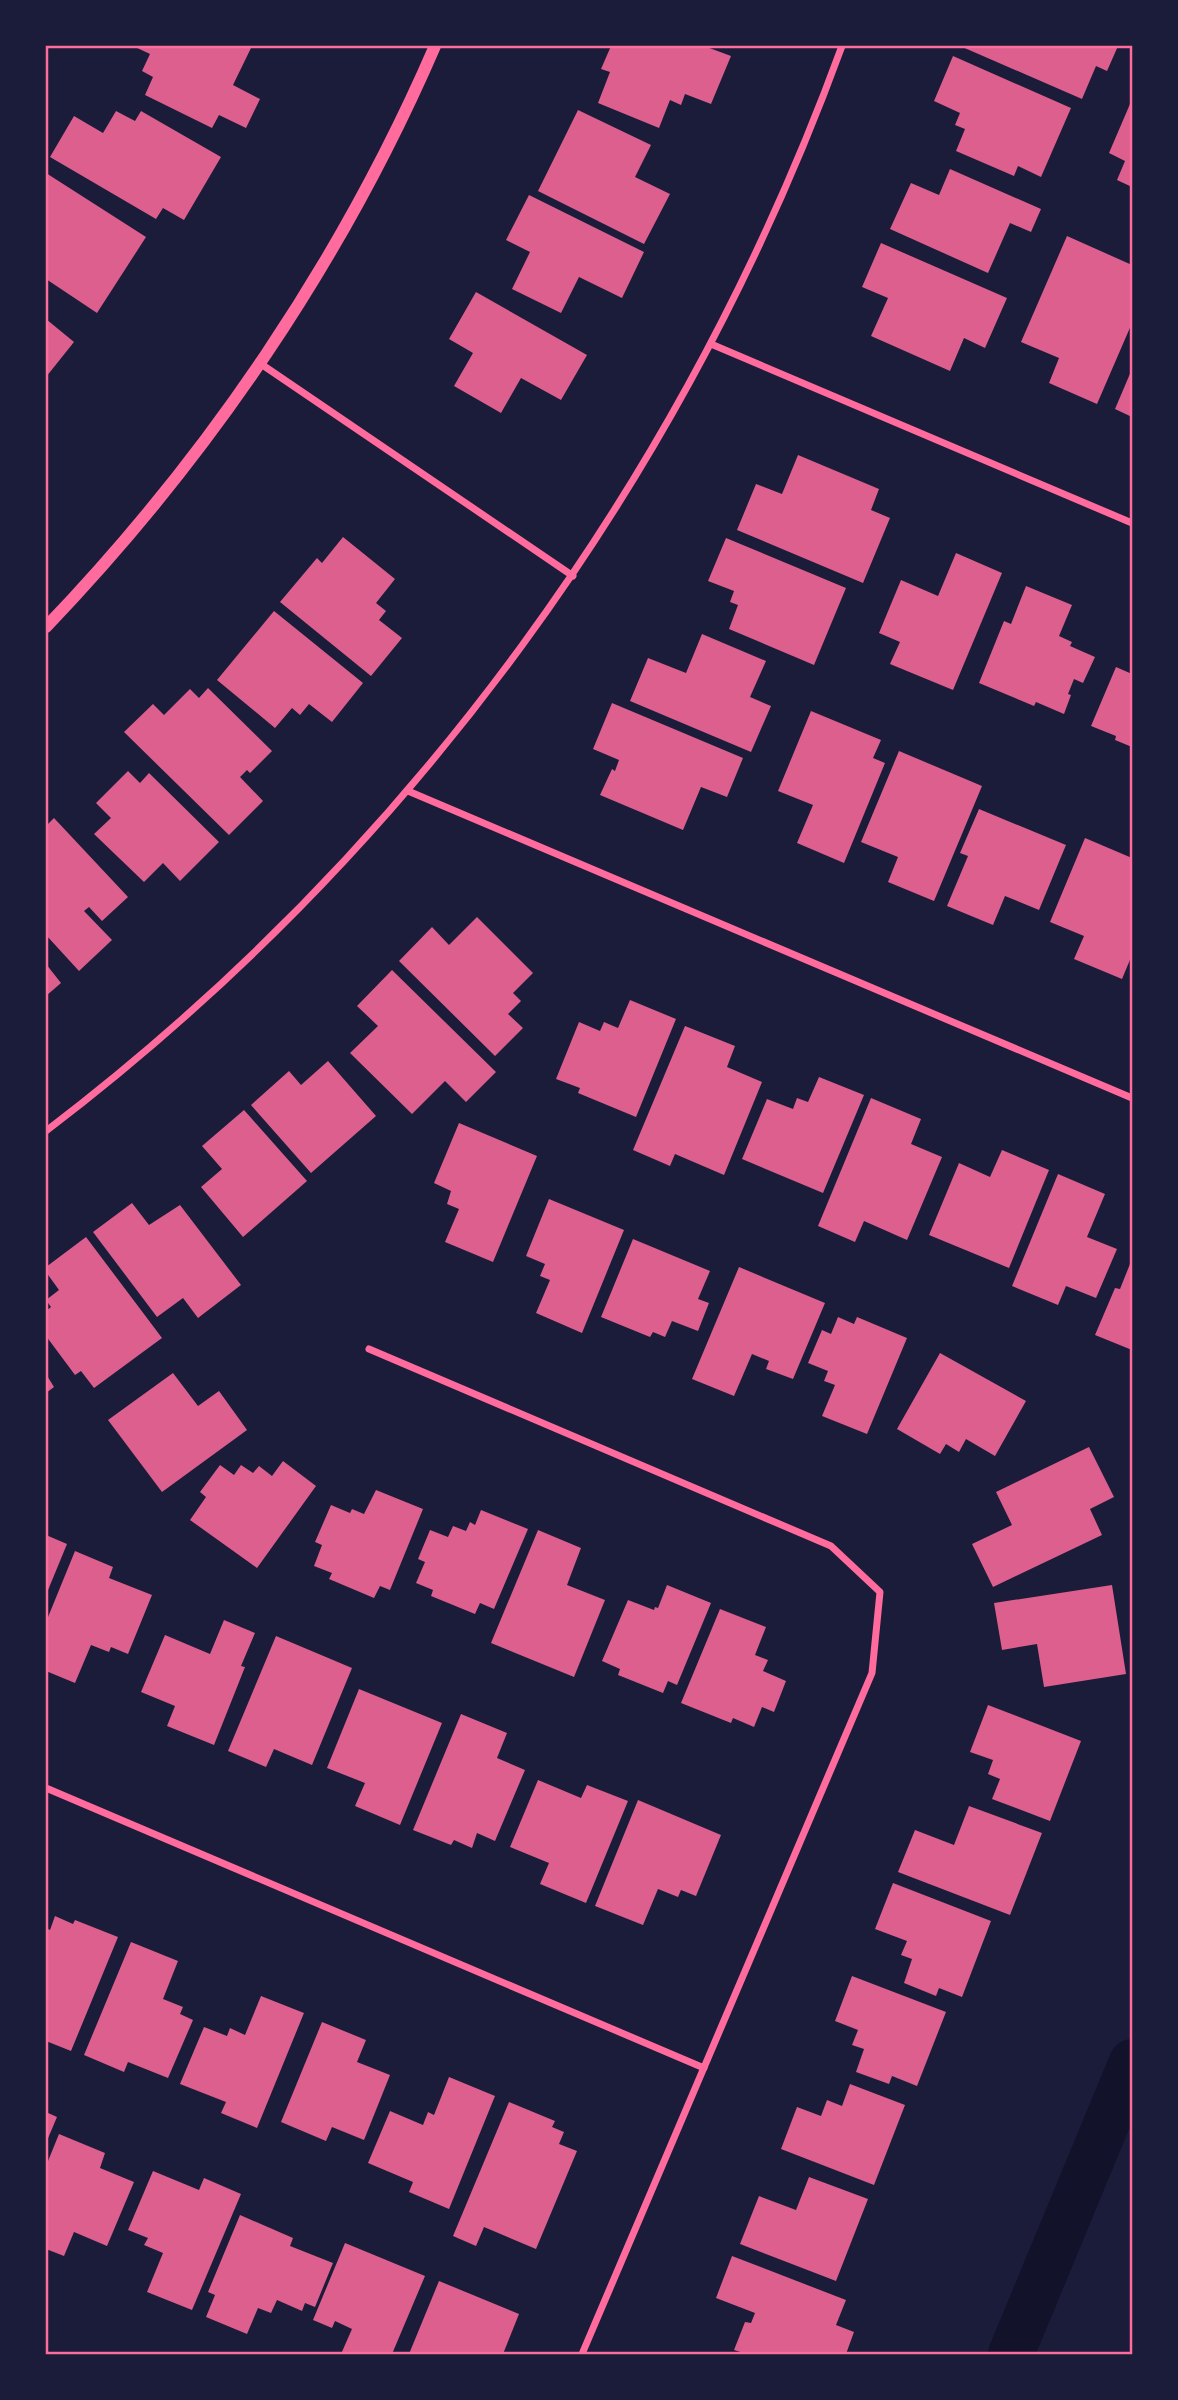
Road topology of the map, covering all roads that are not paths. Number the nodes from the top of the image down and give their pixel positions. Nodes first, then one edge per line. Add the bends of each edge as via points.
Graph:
1 (435, 46) edge
2 (842, 46) edge
3 (711, 344) junction
4 (261, 364) junction
5 (1132, 523) edge
6 (573, 576) junction
7 (46, 627) edge
8 (408, 791) junction
9 (1132, 1098) edge
10 (46, 1130) edge
11 (369, 1349) dead end
12 (46, 1788) edge
13 (704, 2068) junction
14 (582, 2354) edge

1 - 4 street via 350,219
2 - 3 street via 780,202
3 - 5 street
3 - 6 street
4 - 6 street
4 - 7 street via 177,477
6 - 8 street via 500,677
8 - 9 street
8 - 10 street via 228,978 103,1087
11 - 13 street via 831,1546 880,1592 872,1673
12 - 13 street
13 - 14 street

